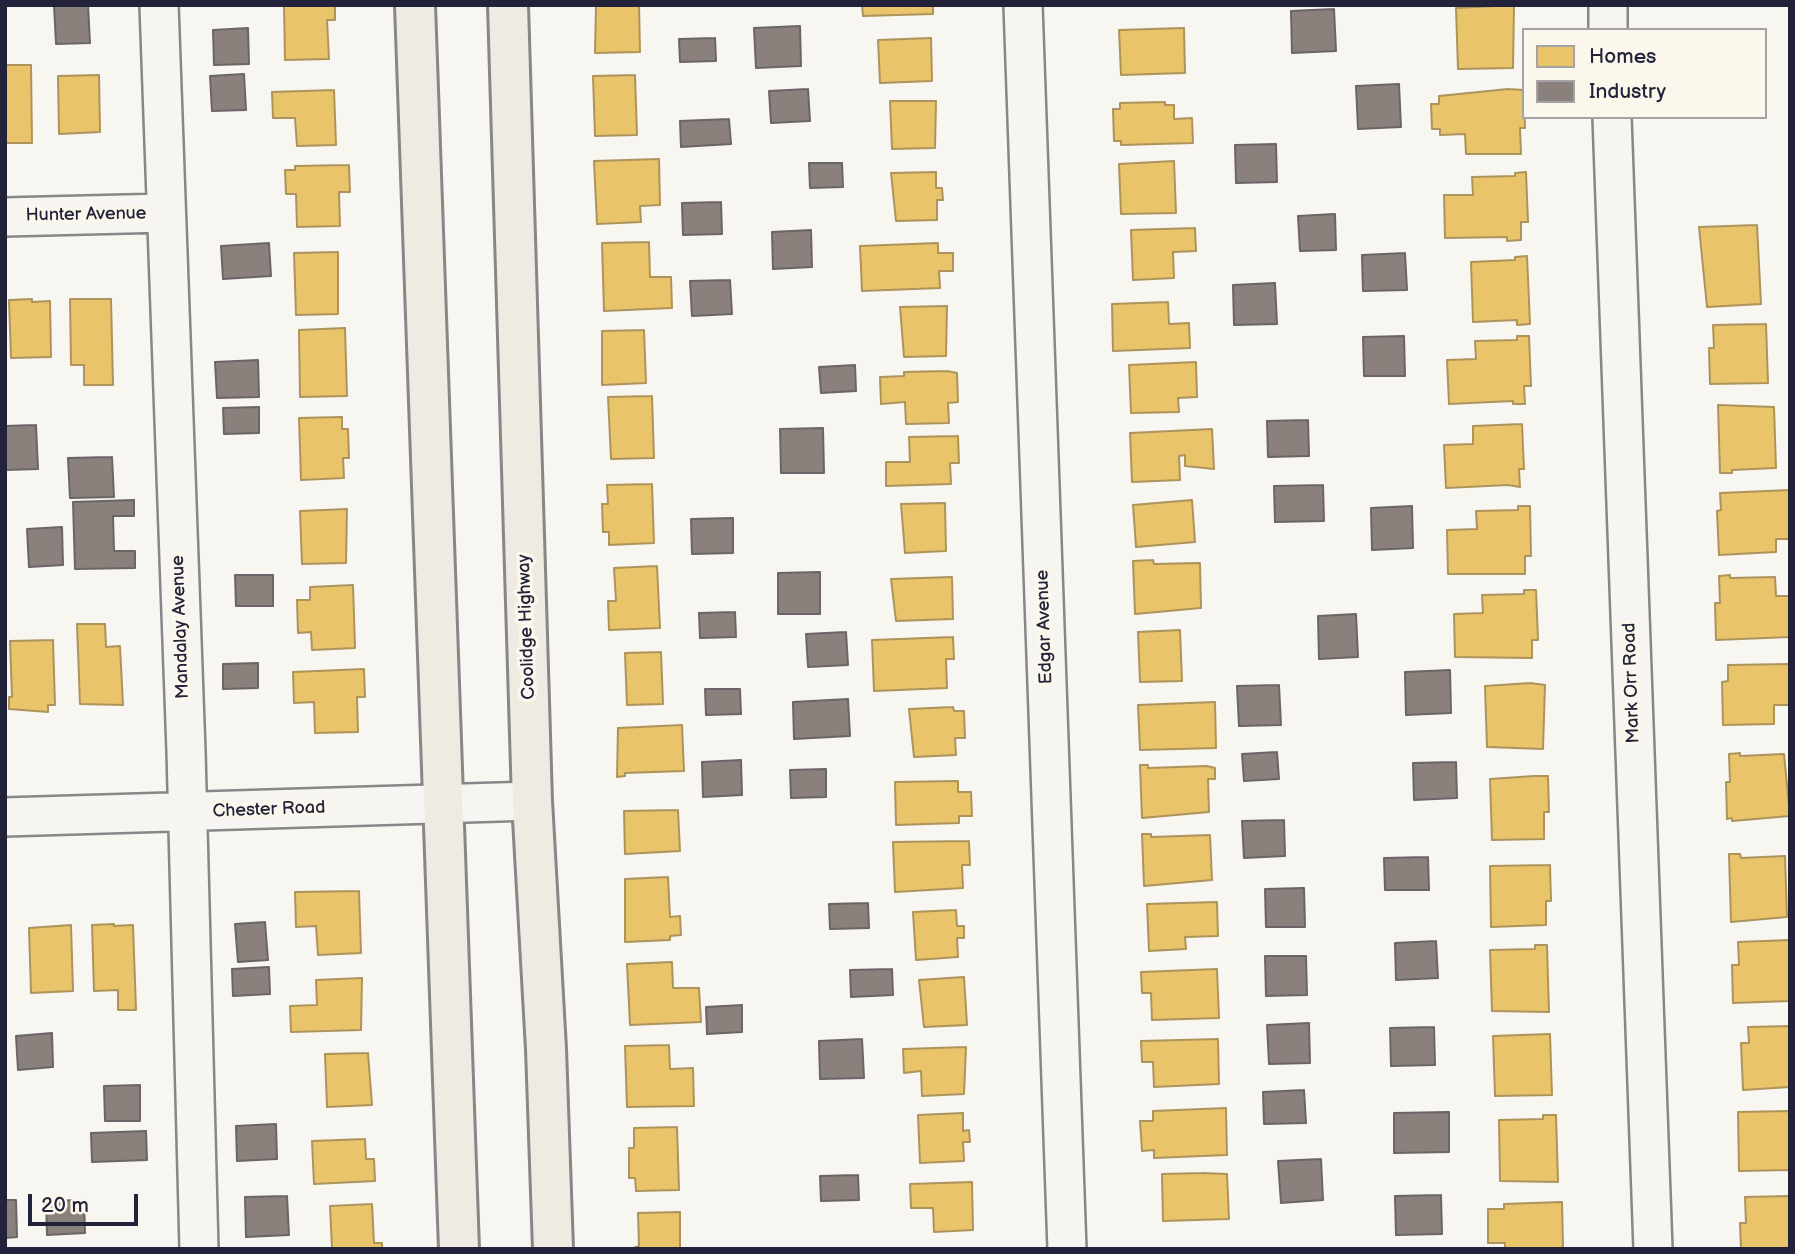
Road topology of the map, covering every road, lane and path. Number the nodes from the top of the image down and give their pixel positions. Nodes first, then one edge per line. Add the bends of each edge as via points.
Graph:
1 (159, 5) edge
2 (415, 5) edge
3 (508, 5) edge
4 (1023, 5) edge
5 (1608, 5) edge
6 (1608, 28) edge
7 (1612, 119) edge
8 (166, 213) junction
9 (5, 217) edge
10 (532, 801) junction
11 (443, 804) junction
12 (187, 812) junction
13 (5, 817) edge
14 (199, 1249) edge
15 (459, 1249) edge
16 (553, 1249) edge
17 (1067, 1249) edge
18 (1653, 1249) edge

1 - 8 street, Mandalay Avenue
2 - 11 main road
3 - 10 main road, Coolidge Highway
4 - 17 street, Edgar Avenue
5 - 6 street
7 - 18 street, Mark Orr Road
8 - 9 street, Hunter Avenue
8 - 12 street, Mandalay Avenue
10 - 11 street, Chester Road
10 - 16 main road, Coolidge Highway
11 - 12 street, Chester Road
11 - 15 main road
12 - 13 street, Chester Road
12 - 14 street, Mandalay Avenue

